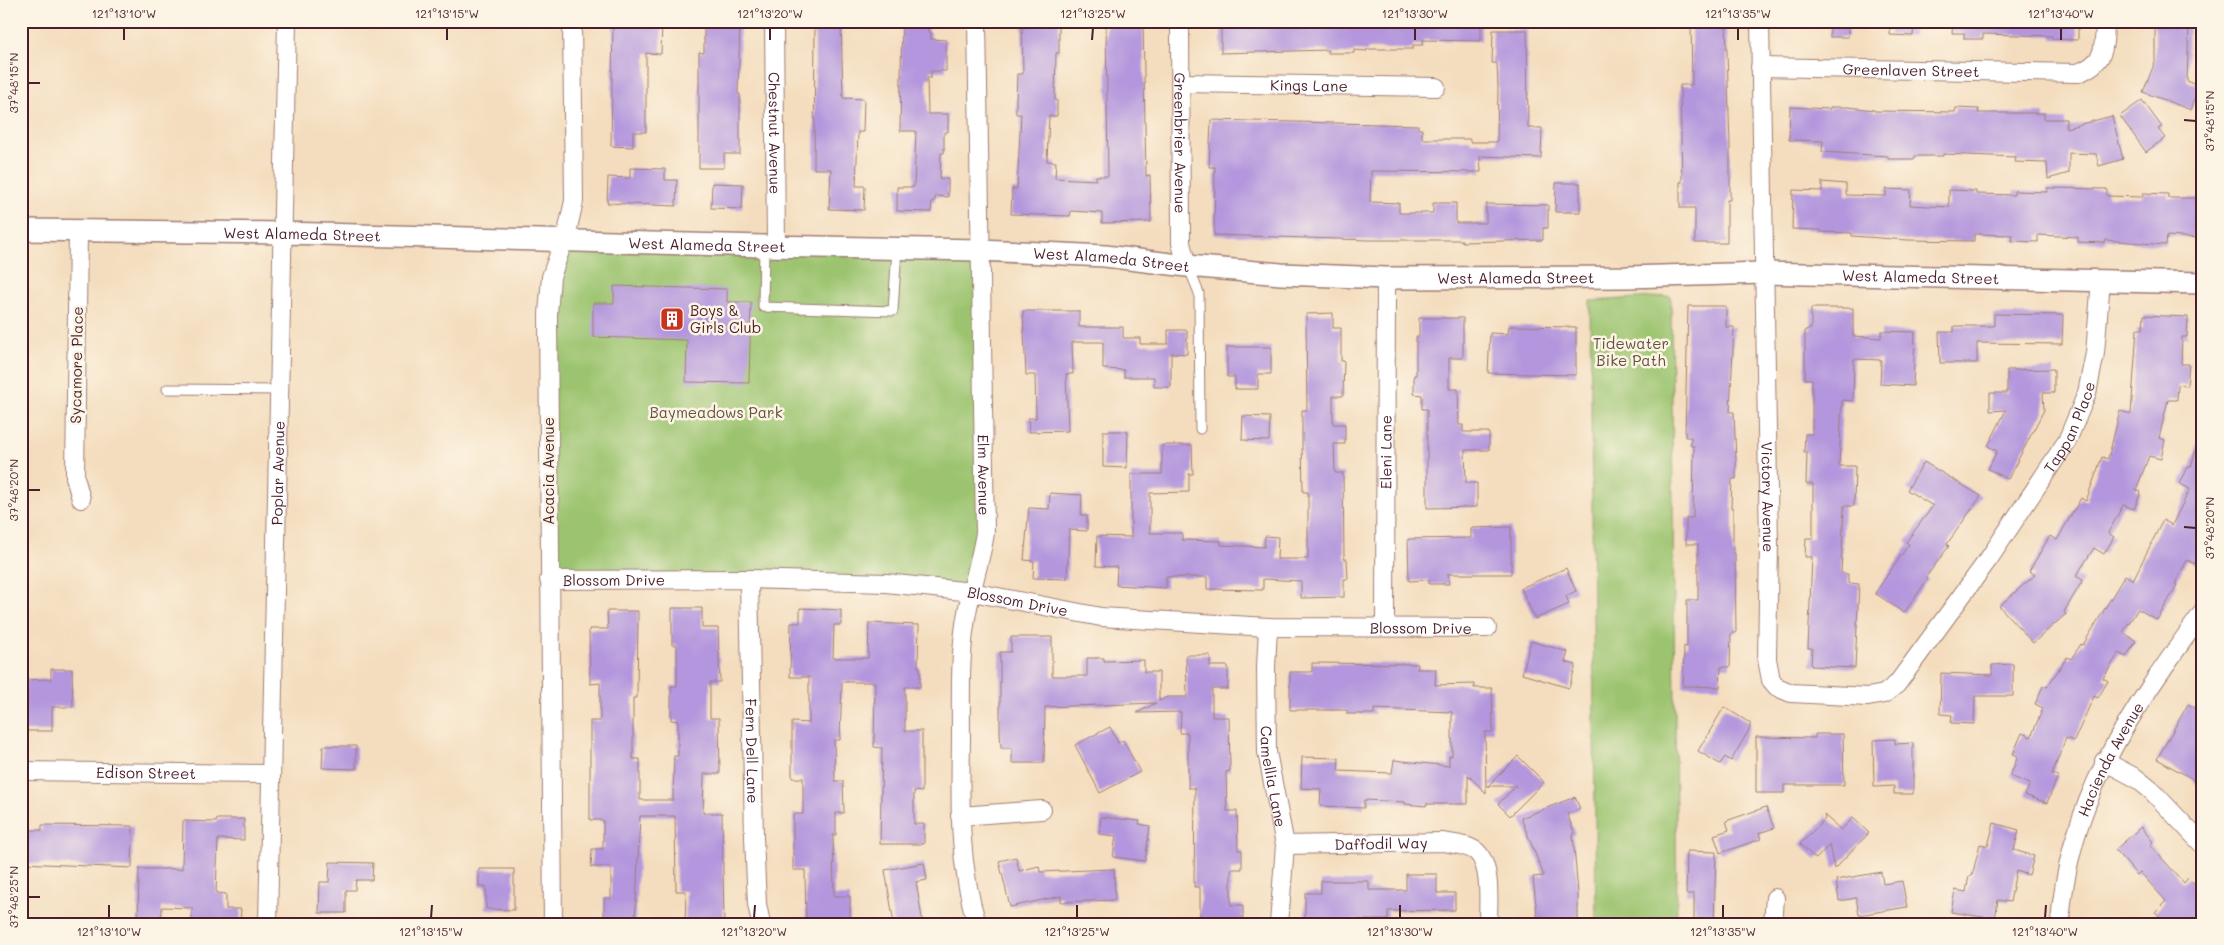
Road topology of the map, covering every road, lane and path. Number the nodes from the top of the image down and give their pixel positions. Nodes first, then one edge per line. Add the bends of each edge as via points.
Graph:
1 (287, 21) edge
2 (572, 21) edge
3 (774, 21) edge
4 (977, 21) edge
5 (1180, 21) edge
6 (1760, 21) edge
7 (2105, 21) edge
8 (1760, 68) junction
9 (1181, 82) junction
10 (1436, 87) dead end
11 (21, 230) edge
12 (78, 230) junction
13 (284, 233) junction
14 (564, 240) junction
15 (770, 246) junction
16 (896, 248) junction
17 (980, 250) junction
18 (1187, 266) junction
19 (1764, 274) junction
20 (1386, 278) junction
21 (2101, 280) junction
22 (2203, 283) edge
23 (167, 388) dead end
24 (280, 390) junction
25 (1200, 429) dead end
26 (82, 499) dead end
27 (1990, 557) joint
28 (750, 578) junction
29 (549, 580) junction
30 (972, 592) junction
31 (2203, 612) edge
32 (1385, 626) junction
33 (1268, 627) junction
34 (1486, 628) dead end
35 (2104, 761) junction
36 (21, 771) edge
37 (271, 774) junction
38 (1042, 810) dead end
39 (960, 816) junction
40 (1285, 845) junction
41 (2203, 845) edge
42 (1775, 898) dead end
43 (268, 924) edge
44 (553, 924) edge
45 (762, 924) edge
46 (977, 924) edge
47 (1279, 924) edge
48 (1488, 924) edge
49 (1772, 924) edge
50 (2060, 924) edge

1 - 13 street, Poplar Avenue
2 - 14 street, Acacia Avenue via 574,200
3 - 15 street, Chestnut Avenue
4 - 17 street, Elm Avenue
5 - 9 street, Greenbrier Avenue
6 - 8 street, Victory Avenue
7 - 8 street, Greenlaven Street via 2100,59 2091,68 2078,73
8 - 19 street, Victory Avenue
9 - 10 street, Kings Lane
9 - 18 street, Greenbrier Avenue via 1181,243
11 - 12 street, West Alameda Street
12 - 13 street, West Alameda Street
12 - 26 street, Sycamore Place via 75,477
13 - 14 street, West Alameda Street
13 - 24 street, Poplar Avenue
14 - 15 street, West Alameda Street
14 - 29 street, Acacia Avenue via 551,277 548,314
15 - 16 street, West Alameda Street
15 - 16 lane via 763,307 893,311
16 - 17 street, West Alameda Street
17 - 18 street, West Alameda Street via 1105,256
17 - 30 street, Elm Avenue via 984,533
18 - 20 street, West Alameda Street
18 - 25 lane via 1199,293
19 - 20 street, West Alameda Street
19 - 21 street, West Alameda Street
19 - 27 street, Victory Avenue via 1769,544 1767,659 1770,680 1791,693 1868,697 1884,694 1897,684
20 - 32 street, Eleni Lane
21 - 22 street, West Alameda Street
21 - 27 street, Tappan Place via 2095,353 2086,393 2067,441
23 - 24 lane
24 - 37 street, Poplar Avenue
28 - 29 street, Blossom Drive
28 - 30 street, Blossom Drive via 886,583
28 - 45 street, Fern Dell Lane via 754,838 757,904
29 - 44 street, Acacia Avenue
30 - 33 street, Blossom Drive via 1101,617
30 - 39 street, Elm Avenue via 961,658
31 - 35 street, Hacienda Avenue via 2145,694
32 - 33 street, Blossom Drive
32 - 34 street, Blossom Drive
33 - 40 street, Camellia Lane via 1268,752
35 - 41 street via 2136,778 2152,791
35 - 50 street, Hacienda Avenue via 2070,853
36 - 37 street, Edison Street
37 - 43 street, Poplar Avenue
38 - 39 street
39 - 46 street, Elm Avenue via 961,851
40 - 47 street, Camellia Lane
40 - 48 street, Daffodil Way via 1444,842 1468,847 1483,860 1488,880
42 - 49 street

